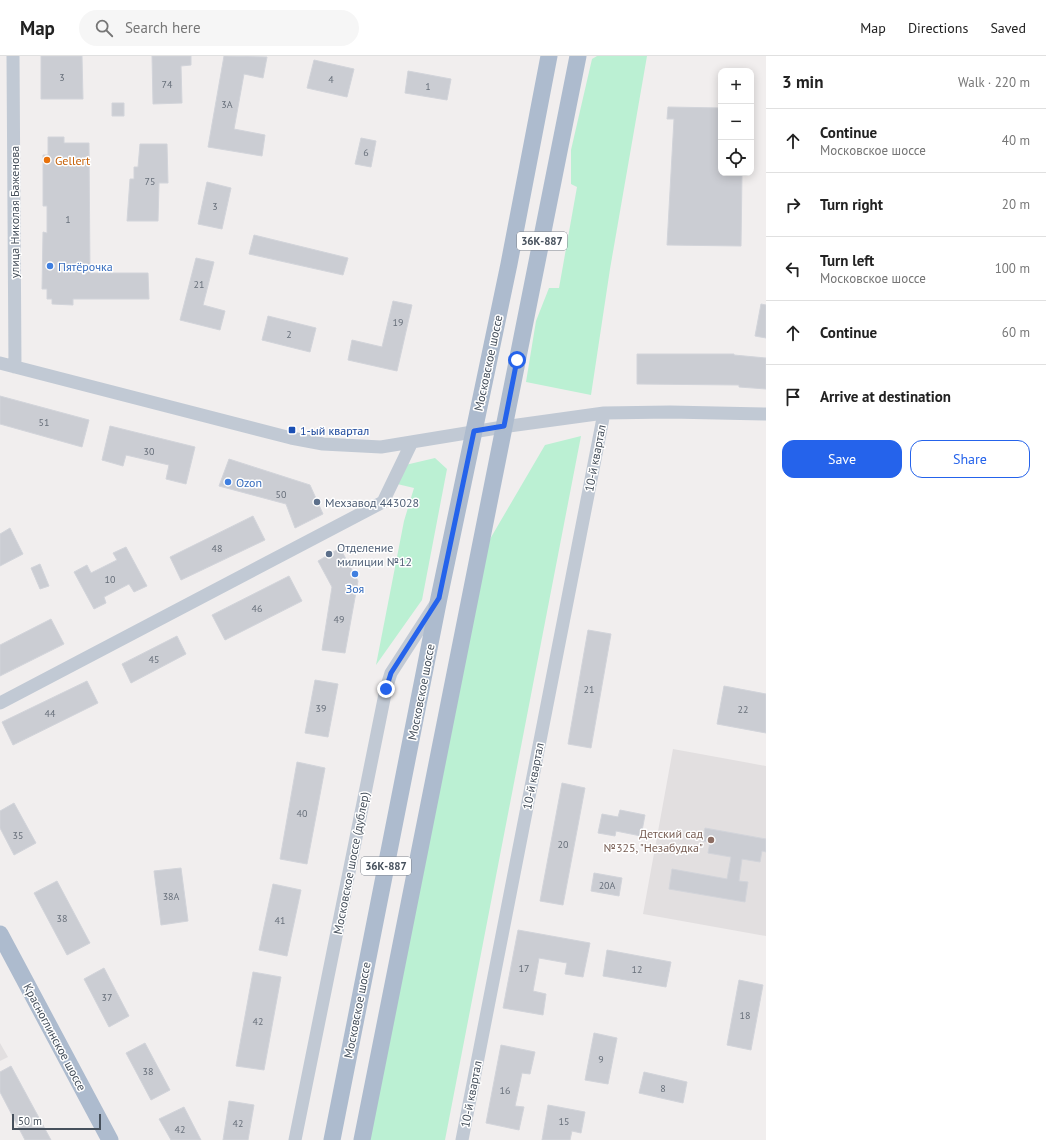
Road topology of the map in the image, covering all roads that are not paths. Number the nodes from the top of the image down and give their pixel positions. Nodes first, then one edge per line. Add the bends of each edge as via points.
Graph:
1 (13, 56) edge
2 (549, 56) edge
3 (578, 56) edge
4 (0, 363) edge
5 (15, 367) junction
6 (604, 412) junction
7 (766, 414) edge
8 (504, 426) junction
9 (474, 431) junction
10 (411, 444) junction
11 (439, 598) junction
12 (0, 703) edge
13 (0, 934) edge
14 (110, 1140) edge
15 (295, 1140) edge
16 (332, 1140) edge
17 (362, 1140) edge
18 (462, 1140) edge

1 - 5 street, улица Николая Баженова
2 - 9 main road, Московское шоссе / 36К-887
3 - 8 main road, 36К-887
4 - 5 street
5 - 10 street via 291,438 323,444 381,447
6 - 7 street
6 - 8 street
6 - 18 street, 10-й квартал
8 - 9 street
8 - 17 main road, 36К-887
9 - 10 street
9 - 11 main road, Московское шоссе / 36К-887
10 - 12 street via 383,502
11 - 15 street, Московское шоссе (дублер) via 391,673 386,689
11 - 16 main road, Московское шоссе / 36К-887
13 - 14 main road, Красноглинское шоссе

